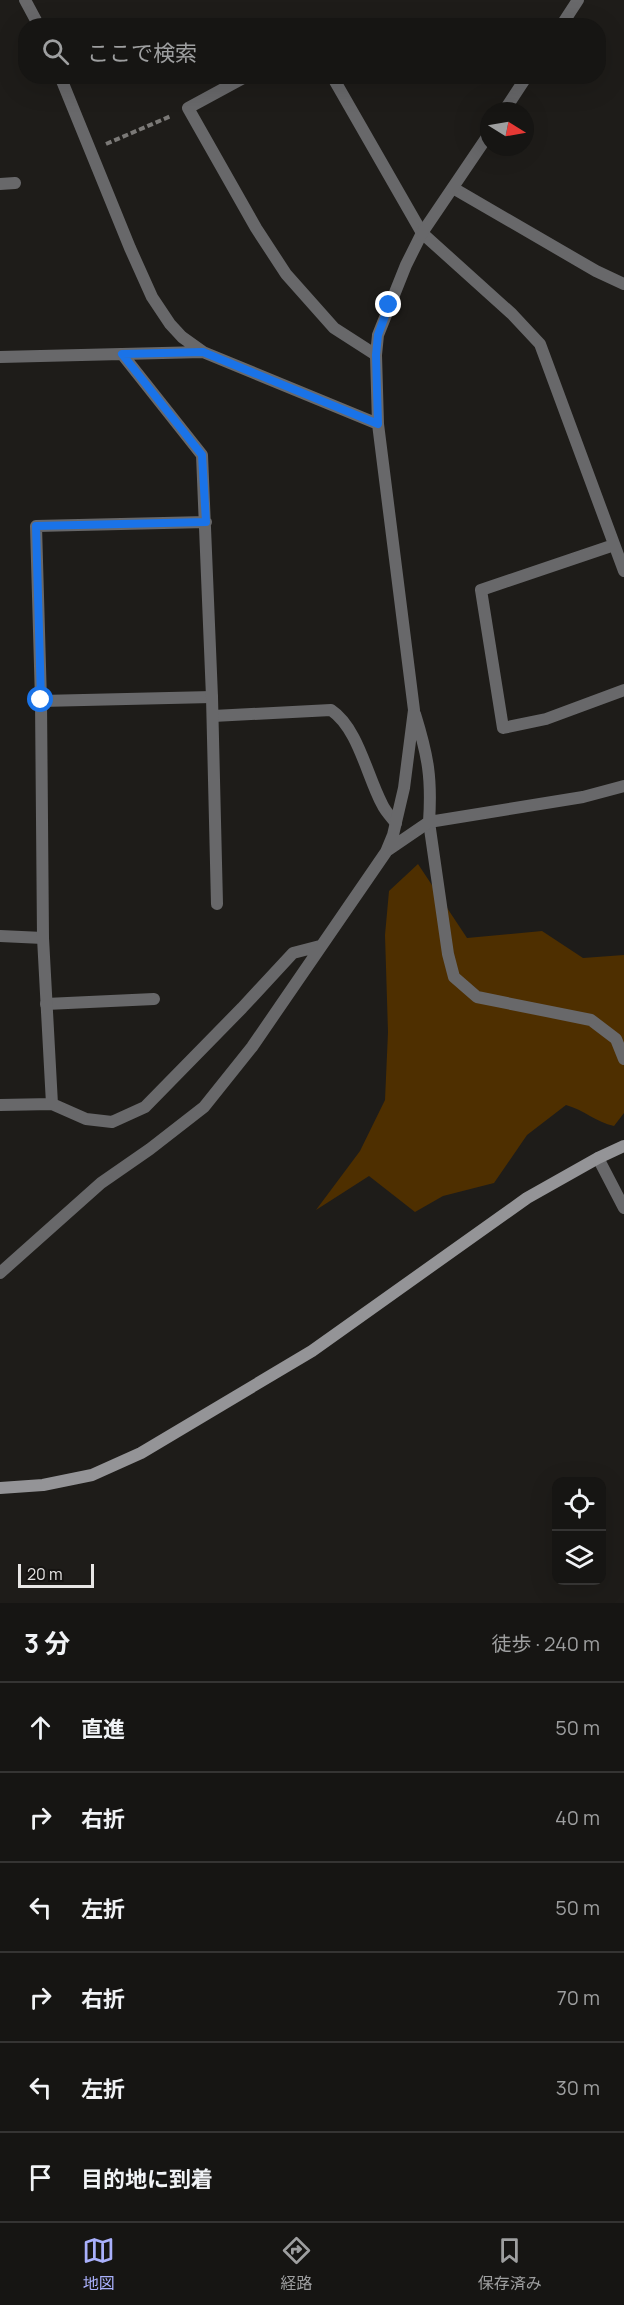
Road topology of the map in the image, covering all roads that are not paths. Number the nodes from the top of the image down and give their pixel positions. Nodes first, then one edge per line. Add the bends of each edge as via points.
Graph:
1 (25, 0) edge
2 (578, 0) edge
3 (35, 18) edge
4 (566, 18) edge
5 (63, 84) edge
6 (232, 84) edge
7 (337, 84) edge
8 (522, 84) edge
9 (510, 102) edge
10 (480, 148) edge
11 (15, 183) dead end
12 (0, 184) edge
13 (453, 188) junction
14 (422, 233) junction
15 (624, 285) edge
16 (203, 352) junction
17 (122, 354) junction
18 (376, 355) junction
19 (0, 357) edge
20 (378, 424) junction
21 (206, 522) junction
22 (614, 545) junction
23 (624, 571) edge
24 (624, 690) edge
25 (212, 697) junction
26 (41, 700) junction
27 (414, 710) junction
28 (213, 716) junction
29 (624, 786) edge
30 (429, 822) junction
31 (396, 823) junction
32 (386, 852) junction
33 (217, 904) dead end
34 (0, 936) edge
35 (43, 938) junction
36 (320, 946) junction
37 (154, 999) dead end
38 (46, 1004) junction
39 (624, 1059) edge
40 (52, 1104) junction
41 (0, 1105) edge
42 (624, 1146) edge
43 (598, 1158) junction
44 (624, 1208) edge
45 (0, 1273) edge
46 (0, 1488) edge

1 - 3 street
2 - 4 street
5 - 16 street via 152,297 182,337
6 - 18 street via 188,108 286,274 334,328
7 - 14 street
8 - 9 street
10 - 13 street
11 - 12 street
13 - 14 street
13 - 15 street
14 - 18 street via 389,305 378,335
14 - 22 street via 540,344
16 - 17 street
16 - 20 street
17 - 19 street
17 - 21 street via 202,455
18 - 20 street
20 - 27 street
21 - 25 street
21 - 26 street via 36,526
22 - 23 street
22 - 24 street via 481,590 503,728 546,719
25 - 26 street
25 - 28 street
26 - 35 street
27 - 30 street via 427,755 431,788
27 - 31 street
28 - 31 street via 331,711 341,717 352,735 383,806
28 - 33 street
29 - 30 street via 572,799
30 - 32 street
30 - 39 street via 454,977 477,997 591,1020 616,1039
31 - 32 street
32 - 36 street
34 - 35 street
35 - 38 street
36 - 40 street via 293,953 145,1107 112,1122 86,1119
36 - 45 street via 252,1047 204,1107 101,1183
37 - 38 street
38 - 40 street
40 - 41 street
42 - 43 street
43 - 44 street
43 - 46 street via 527,1198 312,1351 141,1454 92,1475 43,1485

